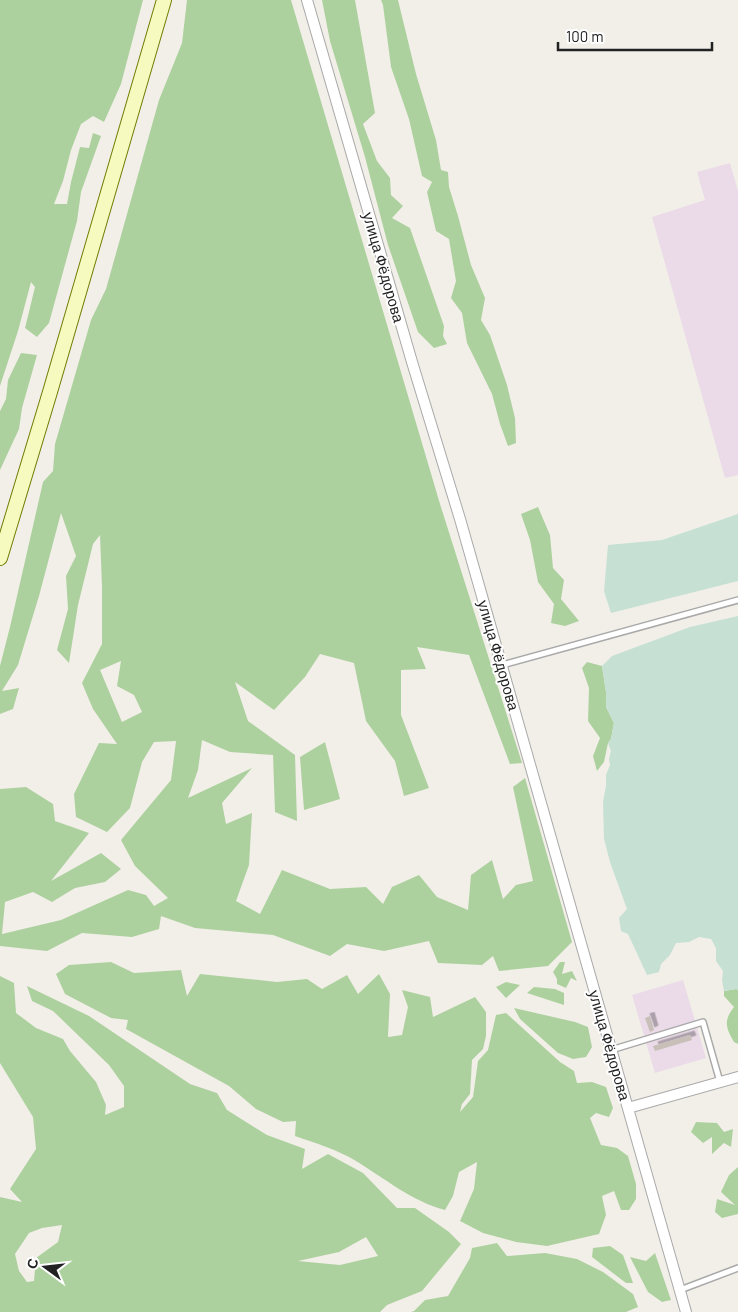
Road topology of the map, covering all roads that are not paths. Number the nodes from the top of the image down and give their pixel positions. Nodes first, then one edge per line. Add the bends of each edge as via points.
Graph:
1 (164, 0) edge
2 (307, 0) edge
3 (0, 558) edge
4 (738, 600) edge
5 (502, 665) junction
6 (611, 1050) junction
7 (738, 1078) edge
8 (721, 1082) junction
9 (628, 1108) junction
10 (738, 1268) edge
11 (680, 1290) junction
12 (686, 1312) edge

1 - 3 main road
2 - 5 street, улица Фёдорова
4 - 5 lane
5 - 6 street, улица Фёдорова
6 - 8 lane via 703,1022
6 - 9 street, улица Фёдорова
7 - 8 street
8 - 9 street
9 - 11 street, улица Фёдорова
10 - 11 lane
11 - 12 street, улица Фёдорова

